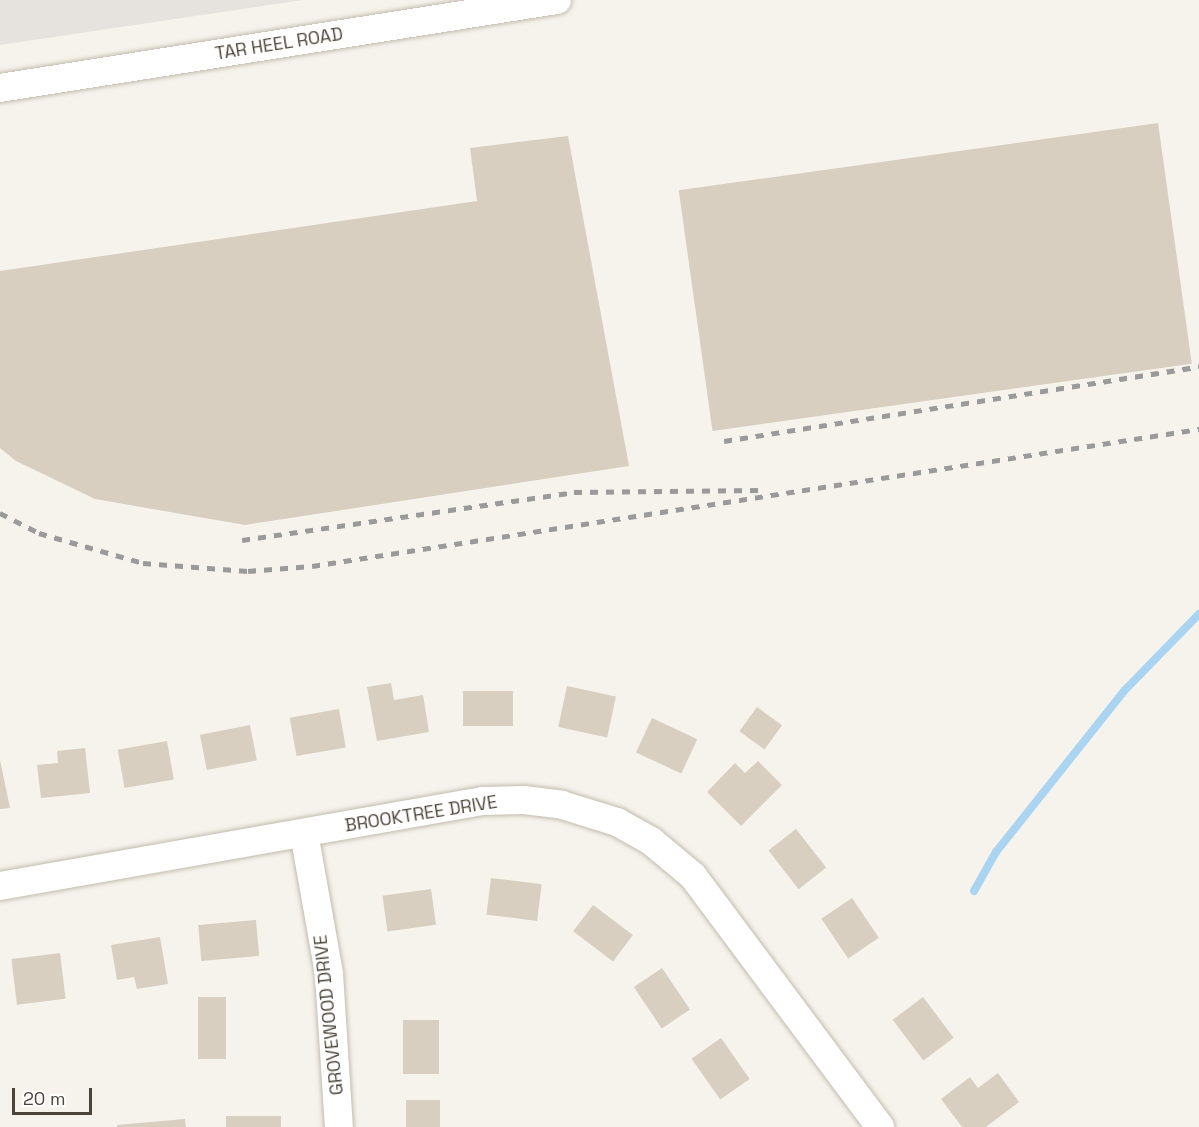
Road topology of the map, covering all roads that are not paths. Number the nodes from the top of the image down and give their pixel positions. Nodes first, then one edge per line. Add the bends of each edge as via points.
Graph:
1 (557, 0) edge
2 (0, 88) edge
3 (304, 833) junction
4 (0, 886) edge
5 (339, 1127) edge
6 (880, 1127) edge

1 - 2 street, TAR HEEL ROAD
3 - 4 street, BROOKTREE DRIVE
3 - 5 street, GROVEWOOD DRIVE via 329,974
3 - 6 street, BROOKTREE DRIVE via 483,801 524,800 562,805 617,822 651,841 693,876

